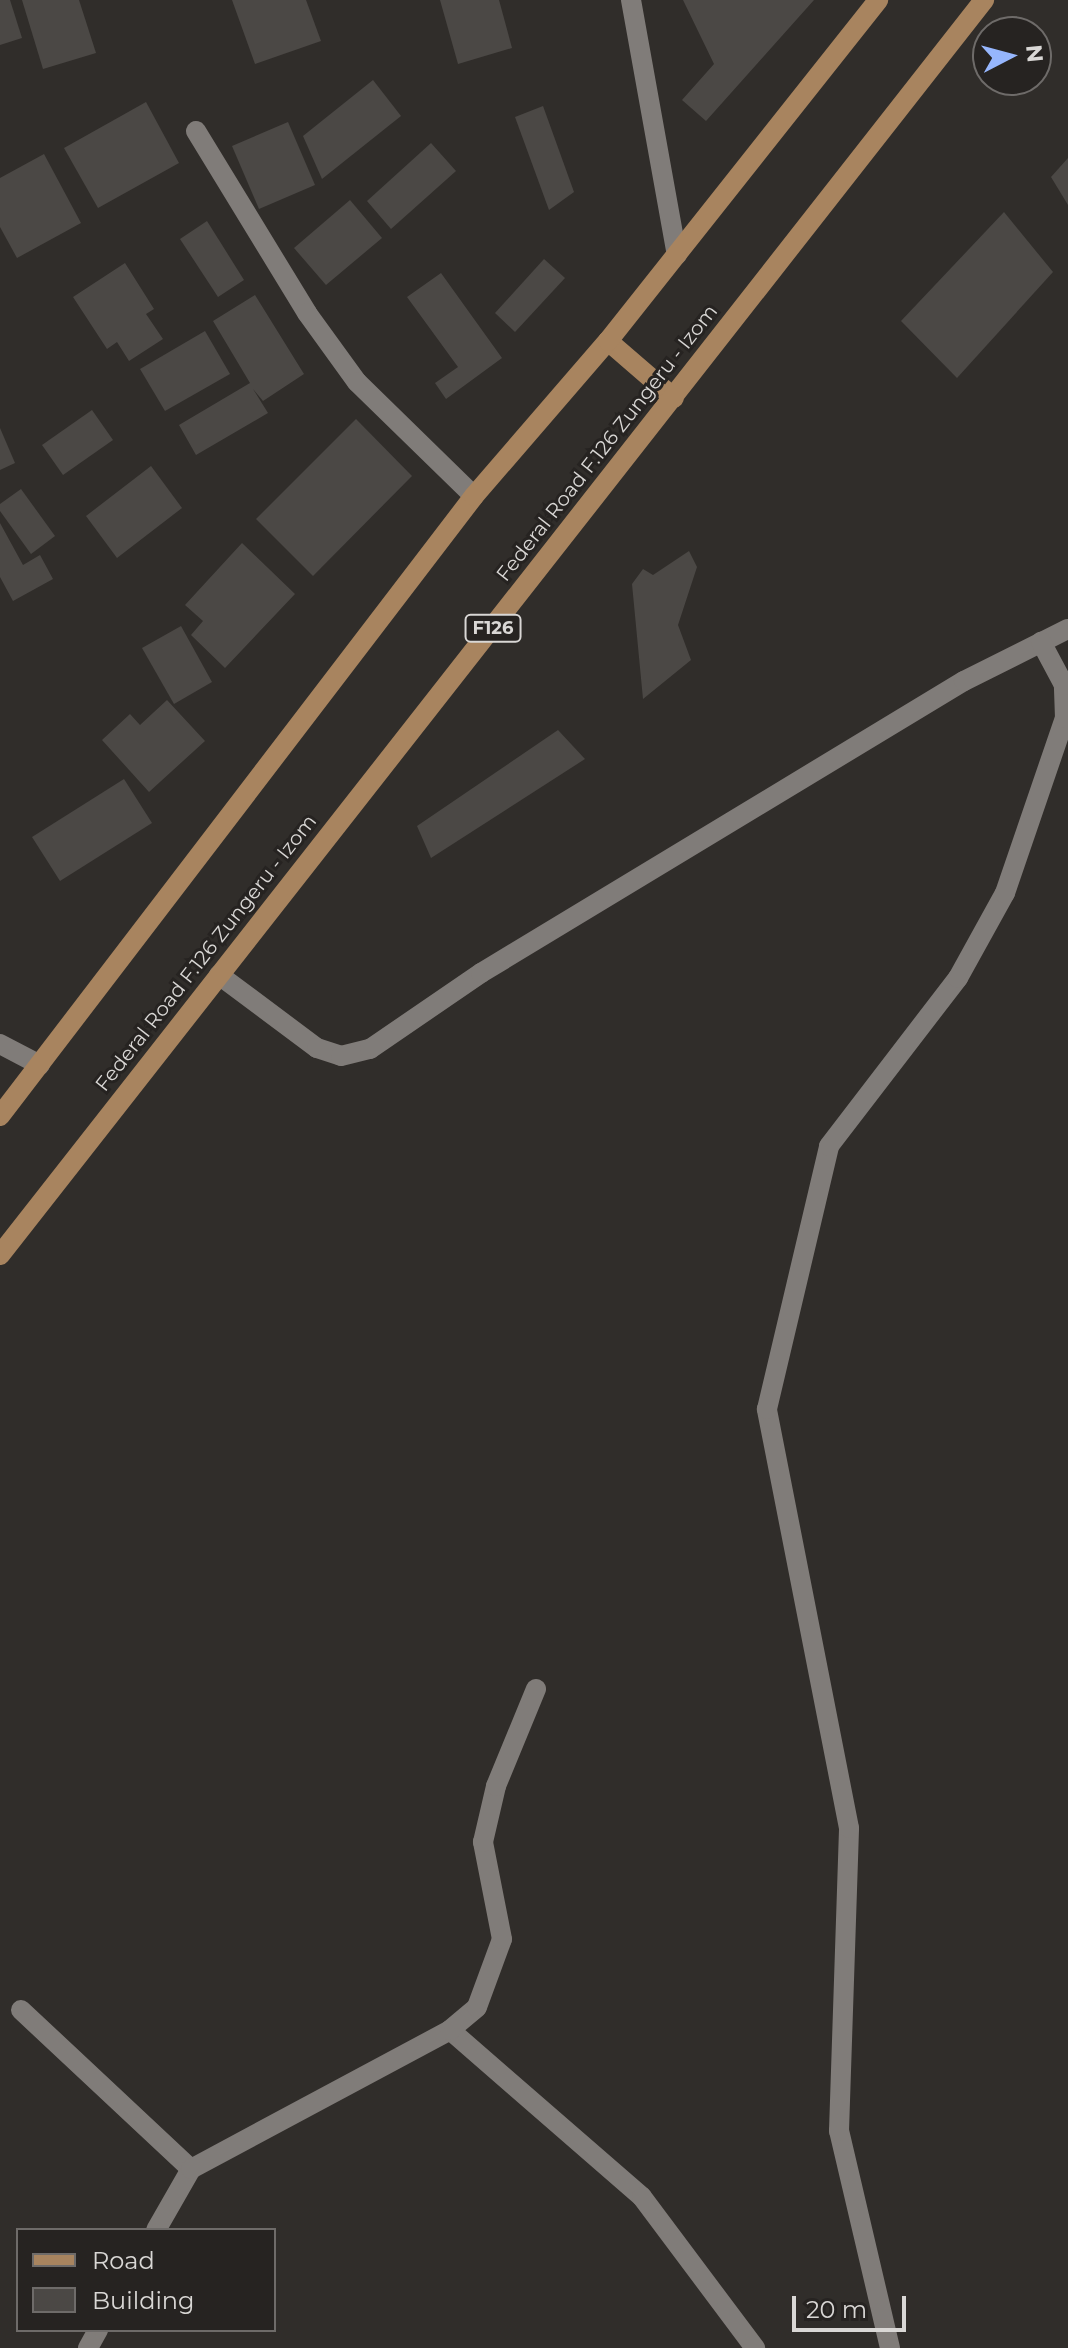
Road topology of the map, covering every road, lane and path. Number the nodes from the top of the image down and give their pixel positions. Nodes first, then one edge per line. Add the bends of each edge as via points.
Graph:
1 (631, 0) edge
2 (878, 0) edge
3 (984, 0) edge
4 (196, 131) dead end
5 (677, 255) junction
6 (608, 341) junction
7 (674, 398) junction
8 (474, 496) junction
9 (1068, 629) edge
10 (1041, 642) junction
11 (1067, 704) edge
12 (219, 975) junction
13 (0, 1044) edge
14 (40, 1065) junction
15 (0, 1116) edge
16 (0, 1255) edge
17 (536, 1689) dead end
18 (21, 2010) dead end
19 (450, 2030) junction
20 (191, 2169) junction
21 (157, 2228) edge
22 (755, 2348) edge
23 (890, 2348) edge

1 - 5 street
2 - 5 main road
3 - 7 main road, Federal Road F.126 Zungeru - Izom / F126
4 - 8 street via 307,313 357,382
5 - 6 main road
6 - 7 main road
6 - 8 main road
7 - 12 main road, Federal Road F.126 Zungeru - Izom / F126
8 - 14 main road
9 - 10 street
10 - 11 street via 1064,685
10 - 12 street via 964,681 481,973 370,1049 341,1056 317,1048
11 - 23 street via 1005,893 981,942 823,1160 767,1409 849,1828 839,2131
12 - 16 main road, Federal Road F.126 Zungeru - Izom / F126
13 - 14 street
14 - 15 main road
17 - 19 street via 496,1786 483,1842 502,1939 477,2007
18 - 20 street
19 - 20 street
19 - 22 street via 642,2197
20 - 21 street

